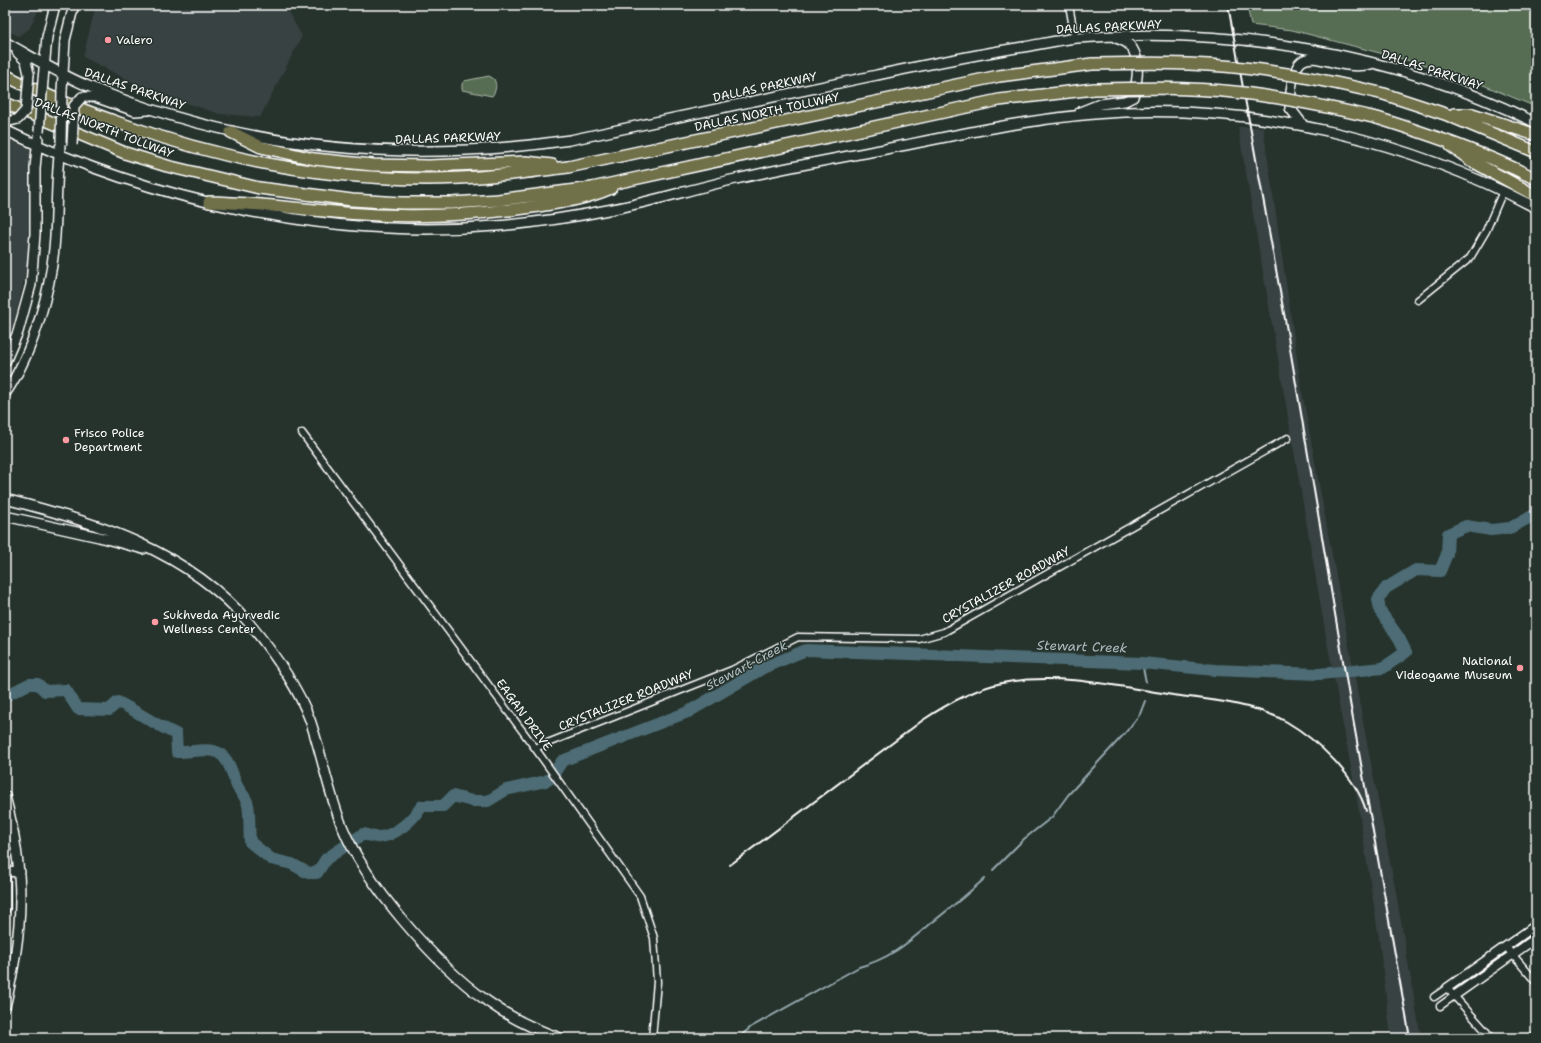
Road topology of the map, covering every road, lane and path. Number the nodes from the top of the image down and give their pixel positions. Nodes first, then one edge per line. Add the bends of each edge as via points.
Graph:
1 (55, 5) edge
2 (74, 5) edge
3 (1069, 5) edge
4 (1112, 37) junction
5 (1075, 38) junction
6 (6, 43) edge
7 (44, 63) junction
8 (1372, 63) junction
9 (62, 73) junction
10 (5, 74) edge
11 (5, 103) edge
12 (151, 110) junction
13 (1445, 114) junction
14 (1074, 115) junction
15 (5, 119) edge
16 (1536, 123) edge
17 (1303, 125) junction
18 (5, 130) edge
19 (231, 132) junction
20 (1536, 135) edge
21 (1435, 136) junction
22 (38, 144) junction
23 (1536, 152) edge
24 (59, 153) junction
25 (86, 164) junction
26 (568, 167) junction
27 (632, 179) junction
28 (1536, 179) edge
29 (1503, 191) junction
30 (1536, 196) edge
31 (209, 202) junction
32 (1536, 208) edge
33 (1418, 300) dead end
34 (24, 314) junction
35 (40, 318) junction
36 (5, 362) edge
37 (5, 394) edge
38 (302, 434) dead end
39 (1288, 438) dead end
40 (5, 499) edge
41 (5, 516) edge
42 (160, 554) junction
43 (535, 748) junction
44 (5, 796) edge
45 (5, 871) edge
46 (20, 872) junction
47 (5, 879) edge
48 (5, 908) edge
49 (1536, 925) edge
50 (1536, 938) edge
51 (1506, 946) junction
52 (1513, 955) junction
53 (1536, 982) edge
54 (1447, 988) junction
55 (1454, 996) junction
56 (1434, 997) dead end
57 (1440, 1006) dead end
58 (5, 1007) edge
59 (1536, 1035) edge
60 (560, 1038) edge
61 (652, 1038) edge
62 (1492, 1038) edge
63 (1532, 1038) edge

1 - 7 main road
2 - 9 main road via 65,40
3 - 5 street
4 - 5 main road, DALLAS PARKWAY
4 - 8 main road, DALLAS PARKWAY via 1153,36 1234,40 1331,53
4 - 14 main road via 1132,47 1134,53 1138,83 1132,97 1125,101 1100,104
5 - 19 main road, DALLAS PARKWAY via 968,56 617,130 523,147 459,152 379,152
6 - 7 main road, DALLAS PARKWAY
6 - 15 main road, bridge via 26,61 29,74 26,110 18,119
7 - 9 main road, DALLAS PARKWAY
7 - 22 main road, bridge
8 - 16 main road, DALLAS PARKWAY via 1475,96
8 - 17 main road via 1360,67 1310,57 1301,62 1293,74 1290,108
9 - 12 main road, DALLAS PARKWAY via 87,86
9 - 24 main road, bridge
10 - 26 highway, DALLAS NORTH TOLLWAY via 19,83 93,114 147,133 193,147 284,167 332,174 428,179 526,173
11 - 27 highway, DALLAS NORTH TOLLWAY via 85,137 167,166 305,196 402,204 452,203 546,195
12 - 19 main road, DALLAS PARKWAY
12 - 25 main road, bridge via 135,111 96,97 82,97 74,106 72,145
13 - 20 highway via 1472,114
13 - 23 highway, DALLAS NORTH TOLLWAY
13 - 26 highway, DALLAS NORTH TOLLWAY, bridge via 1384,94 1331,82 1244,68 1149,63 1092,64 999,76
14 - 17 main road via 1126,112 1198,113
14 - 31 main road via 1017,123 744,177 616,209 537,222 418,229 339,225 253,213
17 - 29 main road via 1406,152
18 - 22 main road
19 - 26 highway via 261,147 314,159 429,166 526,162
21 - 27 highway, DALLAS NORTH TOLLWAY, bridge via 1327,106 1233,92 1150,87 1094,89 1000,100
21 - 28 highway, DALLAS NORTH TOLLWAY
21 - 30 highway via 1472,161
22 - 24 main road
22 - 34 main road via 35,168 34,255 31,285
24 - 25 main road
24 - 35 main road via 53,258
25 - 31 main road via 150,186
27 - 31 highway via 593,196 494,213 457,216 391,215 256,203
29 - 32 main road
29 - 33 street via 1486,231 1470,258
34 - 35 main road
34 - 36 main road
35 - 37 main road via 34,337
38 - 43 street, EAGAN DRIVE
39 - 43 street, CRYSTALIZER ROADWAY via 944,632 919,639 798,637 732,670
40 - 42 main road via 48,510 129,537
41 - 42 main road
42 - 60 main road via 189,571 229,602 270,651 296,691 309,718 343,829 363,866 402,918 435,956 488,1002 527,1025
43 - 61 street, EAGAN DRIVE via 640,896 654,938 657,982
44 - 46 main road via 13,826
45 - 46 main road
46 - 58 main road via 20,919 16,955
47 - 48 main road
49 - 51 street
50 - 52 street
51 - 52 street
51 - 54 street
52 - 53 street
52 - 55 street
54 - 55 street
54 - 56 street
55 - 57 street
55 - 62 street
59 - 63 street

